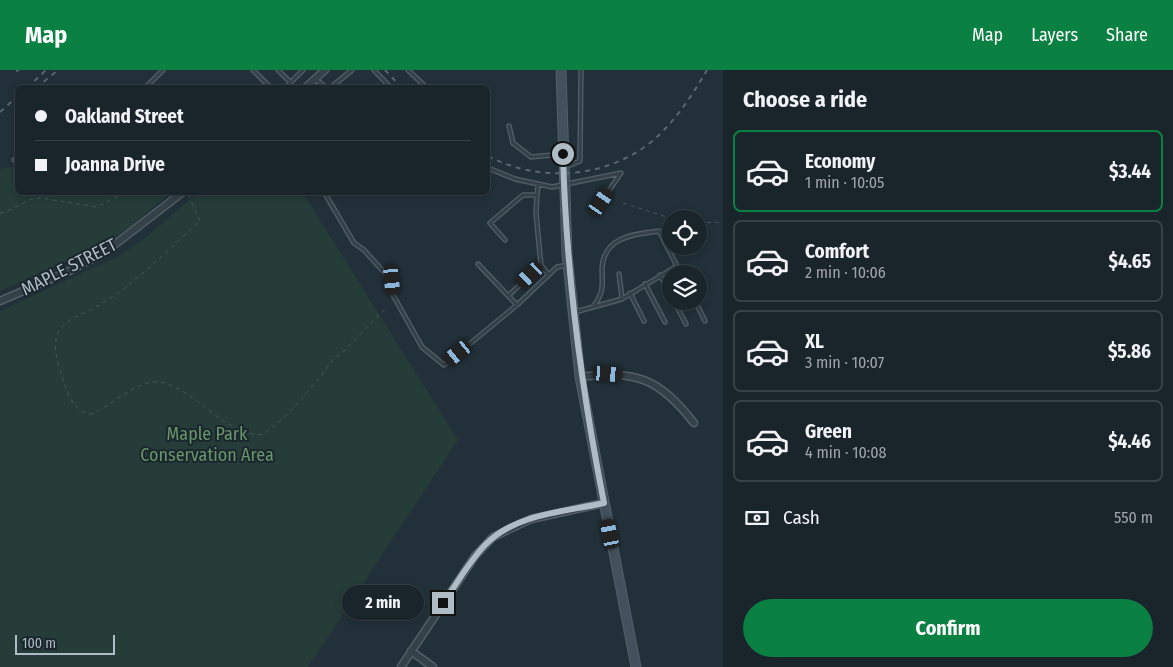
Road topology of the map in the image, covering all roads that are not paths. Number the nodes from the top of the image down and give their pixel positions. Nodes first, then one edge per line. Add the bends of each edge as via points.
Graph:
1 (163, 70) edge
2 (254, 70) edge
3 (278, 70) edge
4 (303, 70) edge
5 (325, 70) edge
6 (352, 70) edge
7 (374, 70) edge
8 (408, 70) edge
9 (561, 70) edge
10 (581, 70) edge
11 (315, 78) junction
12 (290, 82) junction
13 (148, 85) edge
14 (267, 85) edge
15 (288, 85) edge
16 (308, 85) edge
17 (325, 85) edge
18 (333, 85) edge
19 (388, 85) edge
20 (424, 85) edge
21 (509, 126) dead end
22 (563, 154) junction
23 (563, 167) junction
24 (490, 169) edge
25 (538, 184) junction
26 (564, 184) junction
27 (179, 195) edge
28 (326, 195) edge
29 (537, 196) junction
30 (601, 202) dead end
31 (505, 240) dead end
32 (478, 264) dead end
33 (541, 265) junction
34 (568, 265) junction
35 (676, 265) edge
36 (548, 274) junction
37 (619, 274) dead end
38 (660, 275) joint
39 (662, 279) edge
40 (645, 284) junction
41 (630, 293) junction
42 (508, 295) junction
43 (622, 299) junction
44 (0, 301) edge
45 (517, 304) junction
46 (593, 308) junction
47 (679, 310) edge
48 (700, 310) edge
49 (572, 313) junction
50 (644, 321) dead end
51 (705, 321) dead end
52 (665, 322) dead end
53 (686, 324) dead end
54 (580, 377) junction
55 (694, 423) dead end
56 (604, 503) junction
57 (412, 651) junction
58 (401, 667) edge
59 (433, 667) edge
60 (636, 667) edge

1 - 13 lane
2 - 14 lane
3 - 12 lane
4 - 12 lane
5 - 11 street
6 - 18 lane
7 - 19 lane
8 - 20 lane
9 - 22 main road
10 - 23 lane via 580,161
11 - 16 street
11 - 17 lane
12 - 15 lane
21 - 22 lane via 513,143 531,157
22 - 23 main road
23 - 26 main road
24 - 25 lane
25 - 26 lane via 552,187
25 - 29 lane
26 - 30 lane via 621,173
26 - 34 main road
27 - 44 street, MAPLE STREET via 105,252
28 - 45 lane via 354,242 392,280 393,295 422,347 444,365
29 - 31 lane via 523,195 490,223
29 - 33 lane
32 - 42 lane
33 - 36 lane
33 - 42 lane
34 - 36 lane via 556,267
34 - 49 main road
35 - 46 lane via 659,230 618,240 604,256 603,288
36 - 45 lane
37 - 43 lane
38 - 39 lane
38 - 40 lane
40 - 41 lane
40 - 52 lane
41 - 43 lane
41 - 50 lane
42 - 45 lane
43 - 46 lane
46 - 49 lane
47 - 53 lane
48 - 51 lane
49 - 54 main road
54 - 55 street via 624,375 652,383 666,391
54 - 56 main road
56 - 57 street via 531,519 493,537 475,556
56 - 60 main road
57 - 58 street
57 - 59 street

